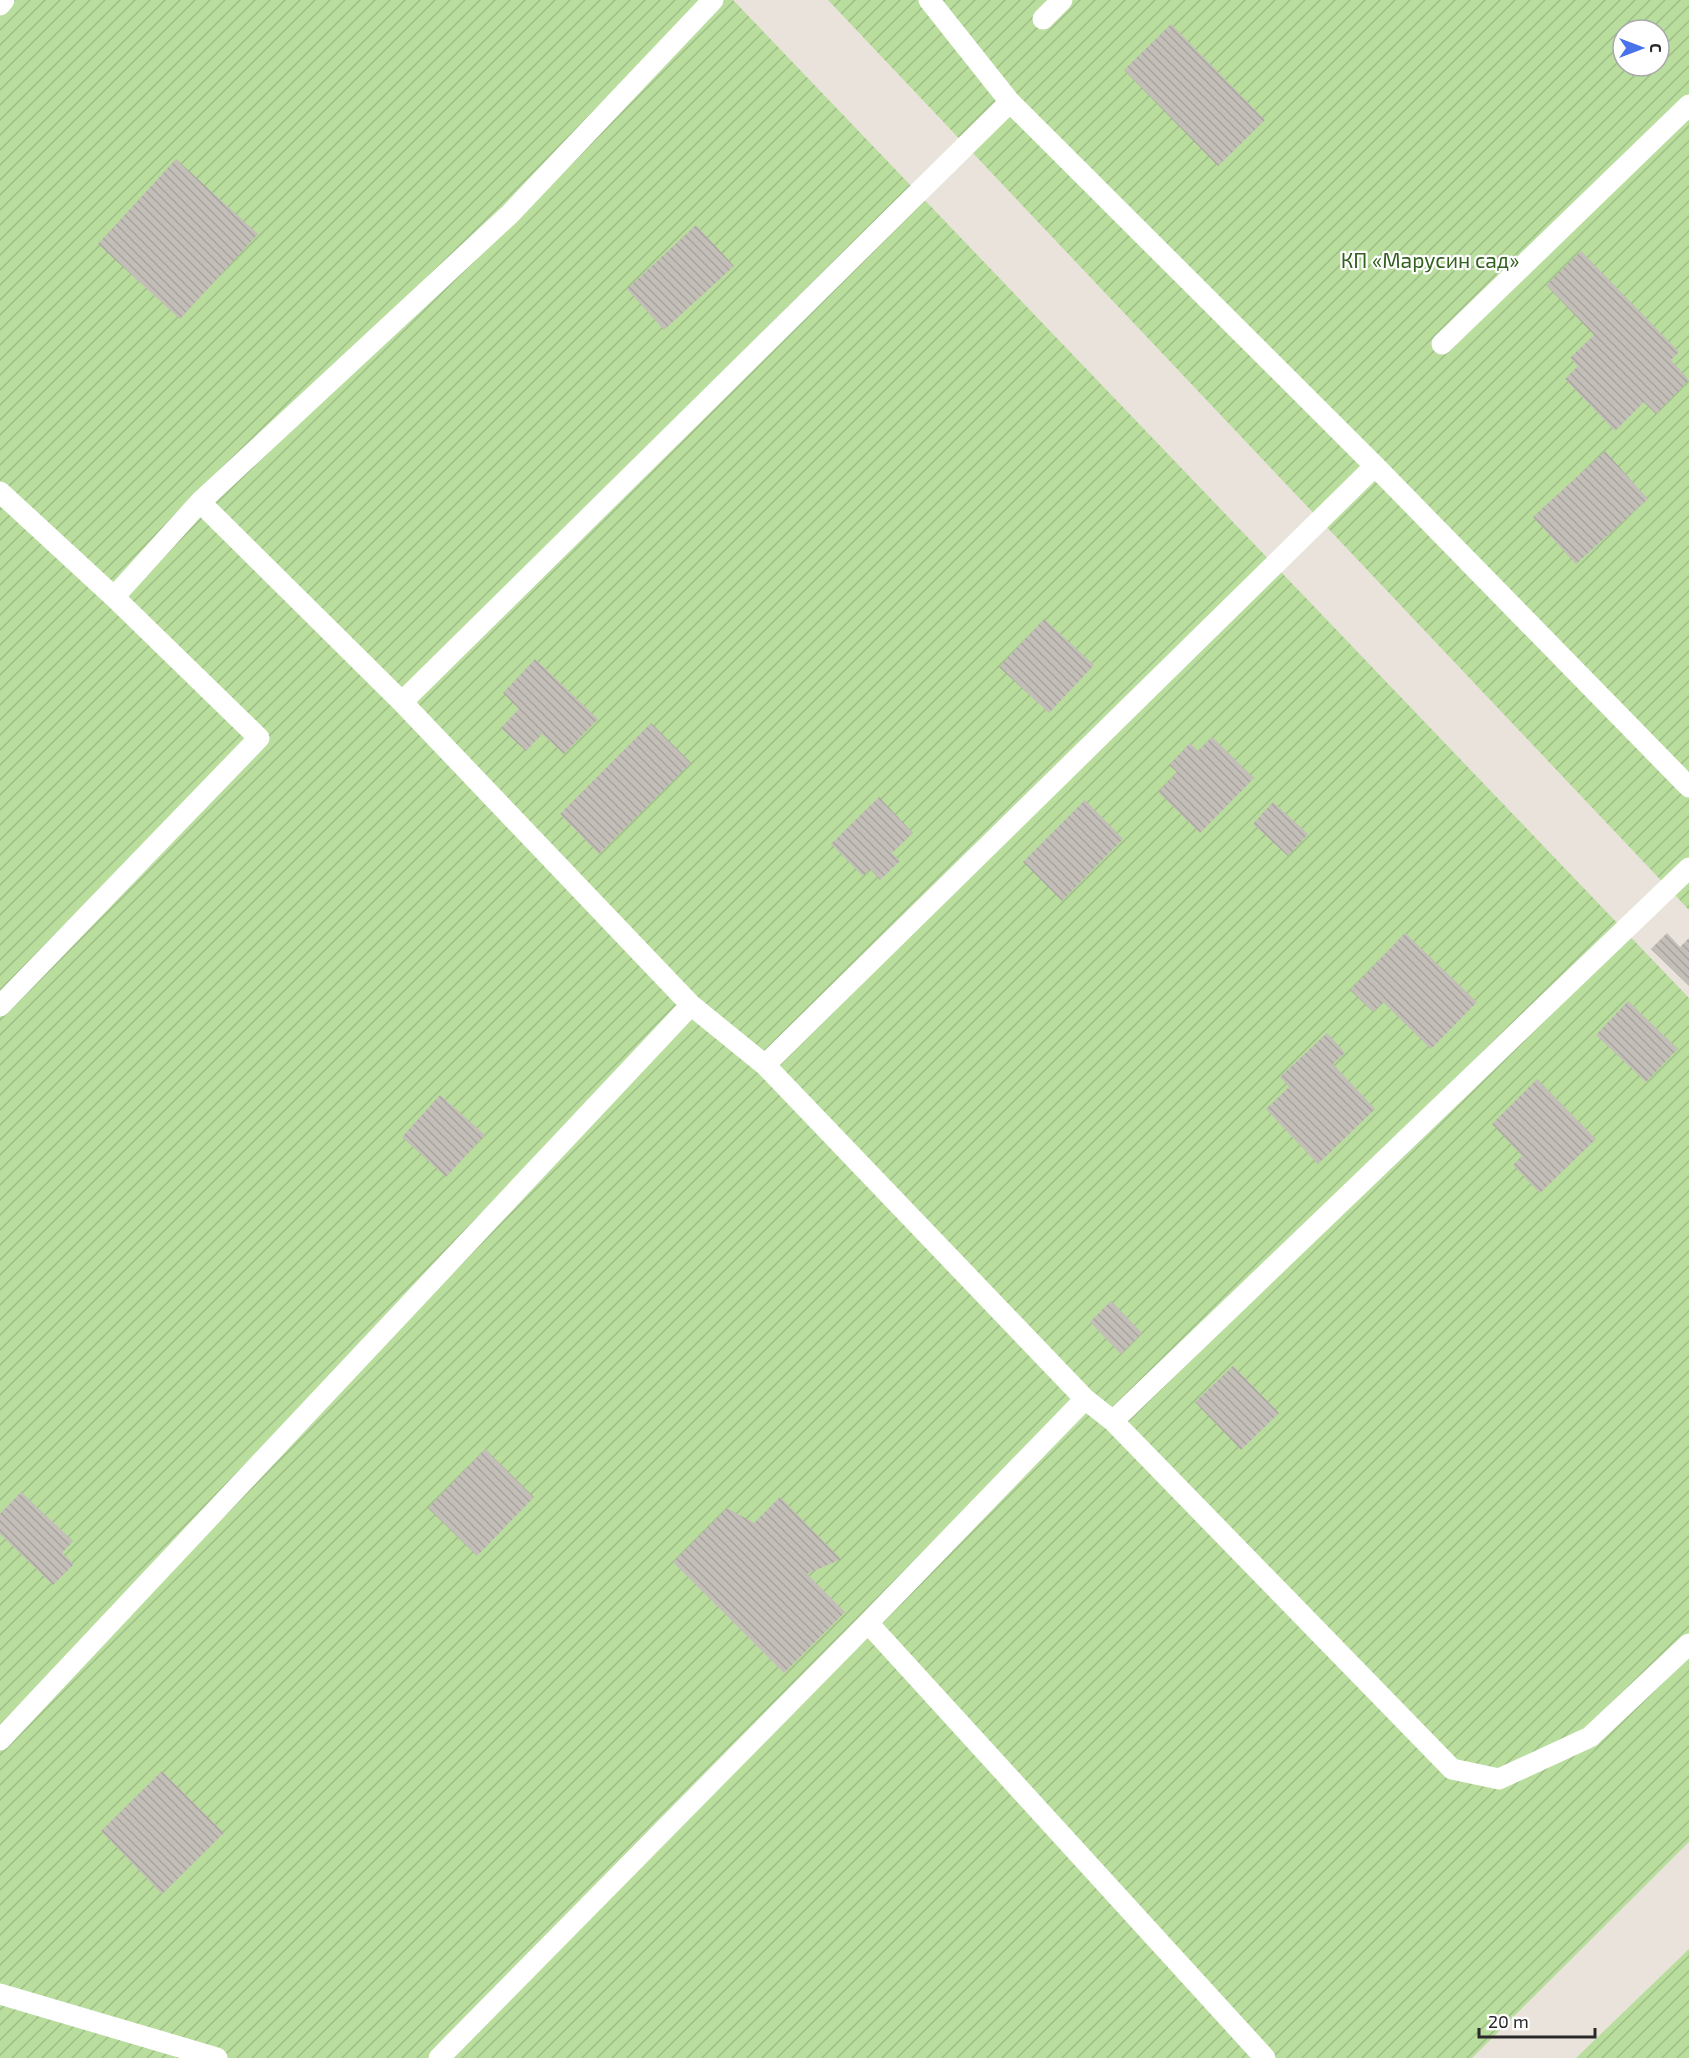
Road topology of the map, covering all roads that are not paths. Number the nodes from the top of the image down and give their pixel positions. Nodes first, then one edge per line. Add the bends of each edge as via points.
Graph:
1 (4, 0) edge
2 (713, 0) edge
3 (929, 0) edge
4 (1062, 0) edge
5 (0, 5) edge
6 (1043, 19) dead end
7 (1010, 102) junction
8 (1689, 105) edge
9 (1442, 344) dead end
10 (1375, 466) junction
11 (0, 492) edge
12 (200, 502) junction
13 (114, 597) junction
14 (402, 702) junction
15 (1689, 787) edge
16 (1689, 868) edge
17 (691, 1005) junction
18 (0, 1006) edge
19 (765, 1065) junction
20 (1085, 1399) junction
21 (1113, 1421) junction
22 (868, 1623) junction
23 (1689, 1644) edge
24 (0, 1740) edge
25 (0, 1994) edge
26 (217, 2058) edge
27 (439, 2058) edge
28 (1264, 2058) edge

1 - 5 lane
2 - 12 lane via 510,214
3 - 7 lane
4 - 6 lane
7 - 10 lane
7 - 14 lane
8 - 9 lane
10 - 15 lane
10 - 19 lane
11 - 13 lane
12 - 13 lane
12 - 14 lane
13 - 18 lane via 259,738
14 - 17 lane
16 - 21 lane
17 - 19 lane
17 - 24 lane
19 - 20 lane
20 - 21 lane
20 - 22 lane
21 - 23 lane via 1452,1769 1499,1779 1590,1737
22 - 27 lane
22 - 28 lane
25 - 26 lane

